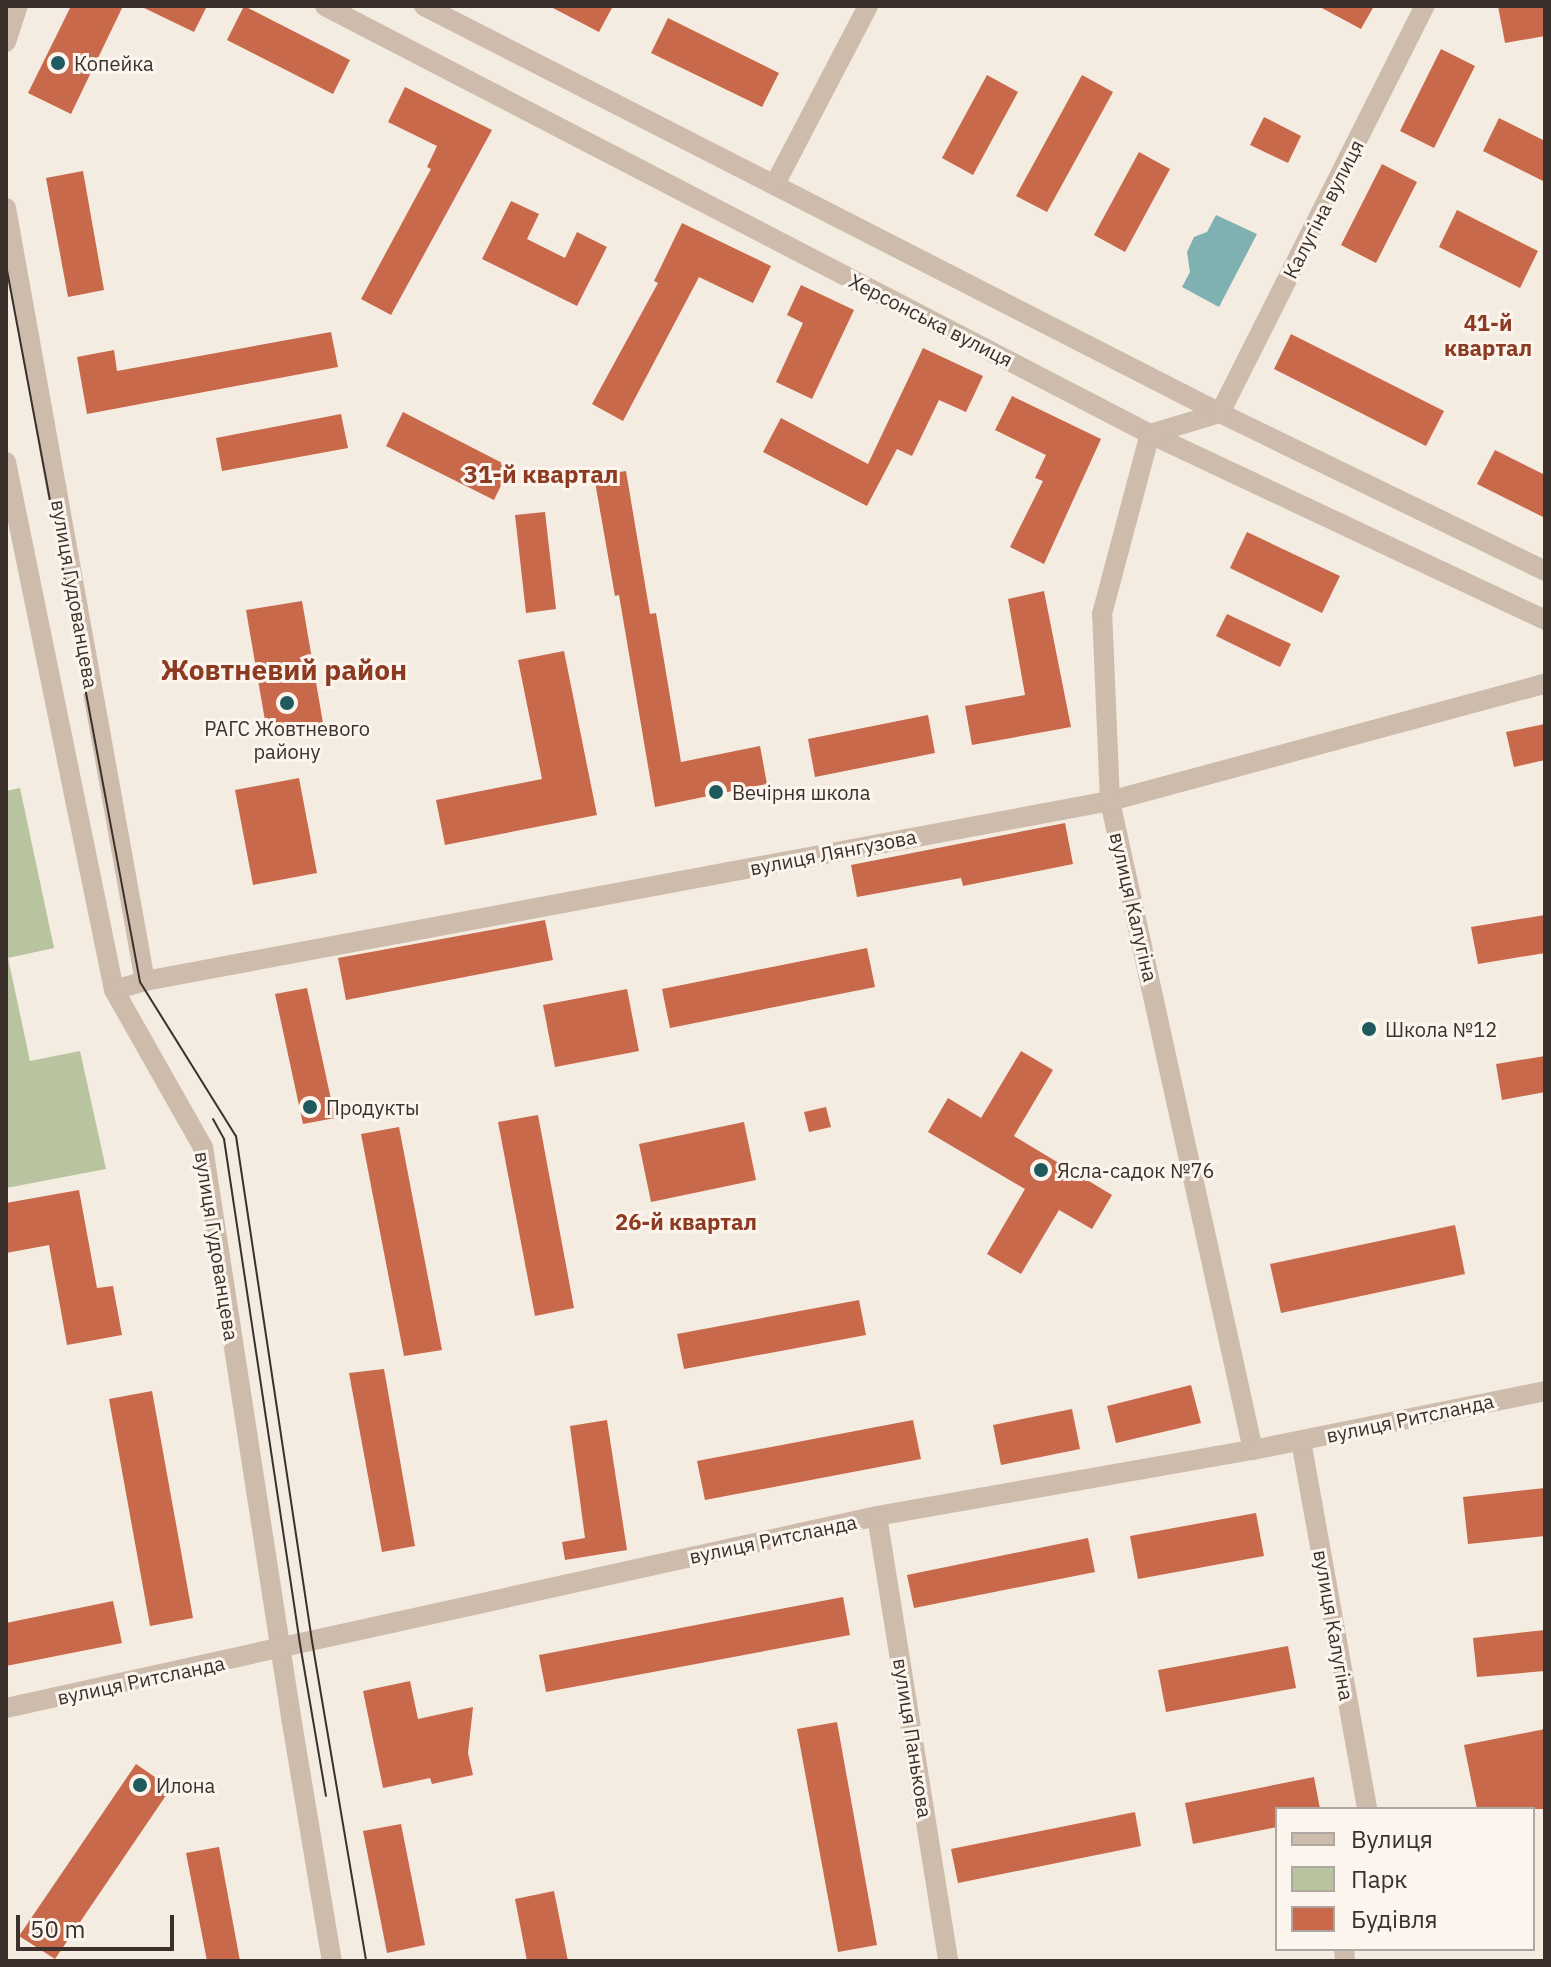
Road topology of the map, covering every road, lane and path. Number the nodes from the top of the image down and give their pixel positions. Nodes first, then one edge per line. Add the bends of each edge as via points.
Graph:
1 (18, 6) edge
2 (325, 6) edge
3 (424, 6) edge
4 (868, 6) edge
5 (1425, 6) edge
6 (6, 42) edge
7 (775, 184) junction
8 (6, 208) edge
9 (1220, 413) junction
10 (1150, 434) junction
11 (6, 462) edge
12 (1545, 571) edge
13 (1545, 620) edge
14 (1545, 684) edge
15 (1110, 801) junction
16 (145, 981) junction
17 (114, 990) junction
18 (1545, 1391) edge
19 (1301, 1441) junction
20 (1253, 1450) junction
21 (877, 1516) junction
22 (280, 1646) junction
23 (6, 1708) edge
24 (1367, 1807) edge
25 (332, 1961) edge
26 (948, 1961) edge

1 - 6 street
2 - 10 street, Херсонська вулиця
3 - 7 street
4 - 7 street
5 - 9 street, Калугіна вулиця
7 - 9 street
8 - 16 street, вулиця Гудованцева
9 - 10 street
9 - 12 street
10 - 13 street, Херсонська вулиця
10 - 15 street, вулиця Калугіна via 1102,614
11 - 17 street, вулиця Гудованцева
14 - 15 street, вулиця Лянгузова
15 - 16 street, вулиця Лянгузова
15 - 20 street, вулиця Калугіна
16 - 17 street, вулиця Лянгузова
17 - 22 street, вулиця Гудованцева via 203,1147
18 - 19 street, вулиця Ритсланда
19 - 20 street, вулиця Ритсланда
19 - 24 street, вулиця Калугіна
20 - 21 street, вулиця Ритсланда
21 - 22 street, вулиця Ритсланда
21 - 26 street, вулиця Панькова
22 - 23 street, вулиця Ритсланда
22 - 25 street, вулиця Гудованцева

